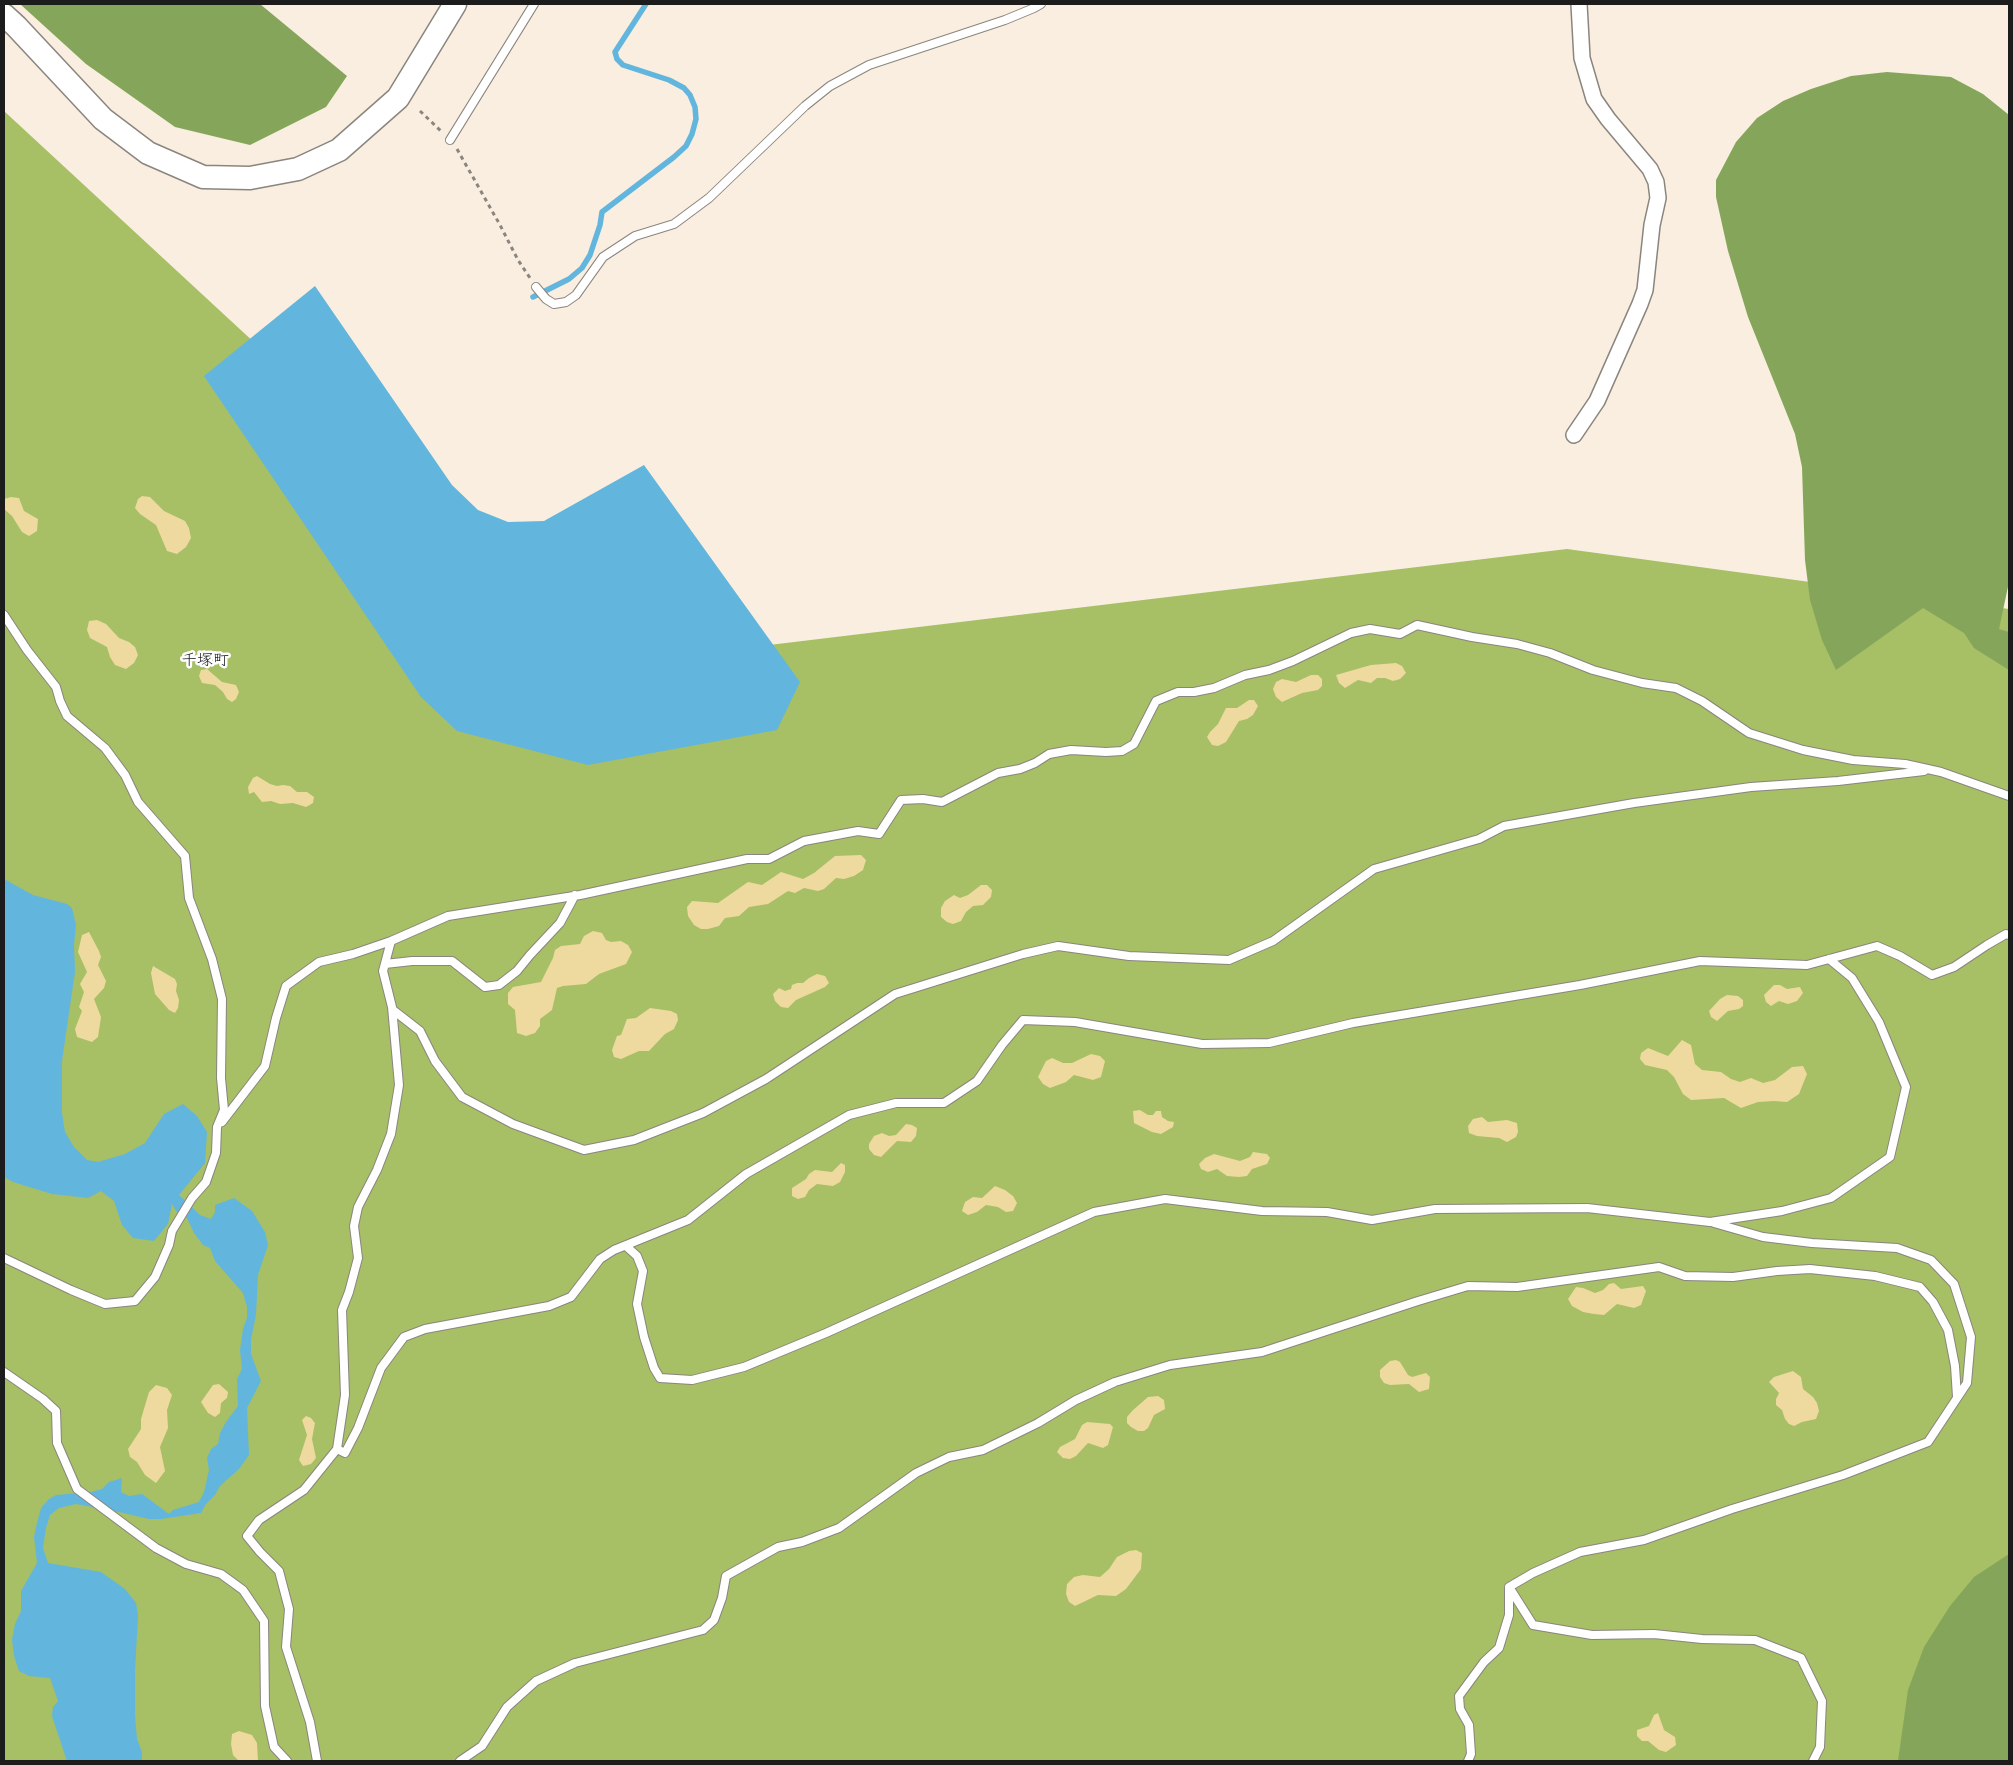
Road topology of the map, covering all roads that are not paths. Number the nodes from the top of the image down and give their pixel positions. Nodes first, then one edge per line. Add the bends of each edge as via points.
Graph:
1 (455, 4) edge
2 (534, 4) edge
3 (1041, 4) edge
4 (1579, 4) edge
5 (4, 15) edge
6 (450, 140) road end
7 (536, 287) road end
8 (1574, 435) dead end
9 (4, 614) edge
10 (1931, 770) junction
11 (2009, 796) edge
12 (575, 895) junction
13 (2009, 934) edge
14 (391, 941) junction
15 (1828, 959) junction
16 (385, 964) junction
17 (393, 1010) junction
18 (217, 1127) junction
19 (1710, 1222) junction
20 (626, 1246) junction
21 (4, 1258) edge
22 (4, 1372) edge
23 (1957, 1397) junction
24 (337, 1449) junction
25 (1509, 1587) junction
26 (287, 1761) edge
27 (318, 1761) edge
28 (460, 1761) edge
29 (1468, 1761) edge
30 (1813, 1761) edge

1 - 5 street via 398,98 340,150 298,169 250,178 203,177 148,153 103,119
2 - 6 lane
3 - 7 lane via 1005,20 869,65 830,86 710,198 674,224 635,236 603,258 576,295 566,302 554,304
4 - 8 street via 1582,58 1594,99 1650,169 1658,198 1645,290 1597,401
9 - 18 lane via 56,686 68,716 105,748 125,775 138,802 185,856 189,898 212,959 222,999 224,1110
10 - 11 lane
10 - 12 lane via 1905,764 1853,760 1785,744 1749,733 1702,701 1676,688 1593,670 1517,644 1417,626 1400,634 1370,630 1351,633 1269,670 1245,675 1214,688 1178,692 1156,701 1134,744 1122,751 1071,750 1049,754 1020,769 998,772 942,802 901,800 879,834 858,831 804,841 769,859 748,859
10 - 17 lane via 1643,802 1504,826 1480,839 1374,869 1273,941 1228,960 1129,956 1058,946 1023,954 895,994 766,1079 703,1113 634,1140 584,1150 514,1124 462,1098 435,1061 420,1031
12 - 14 lane via 448,916
12 - 16 lane via 560,923 499,986 484,986 452,961
13 - 15 lane via 1932,975 1877,946
14 - 16 lane
14 - 18 lane via 319,962 286,986 265,1066
15 - 19 lane via 1852,978 1879,1022 1906,1087 1890,1157 1831,1198 1782,1212
15 - 20 lane via 1807,965 1700,962 1353,1023 1269,1043 1202,1044 1075,1022 1023,1020 977,1081 944,1103 896,1103 849,1116 746,1174 688,1220
16 - 17 lane via 383,971
17 - 24 lane via 399,1085 391,1134 358,1207 354,1226 358,1258 342,1310 345,1395
18 - 21 lane via 216,1153 206,1182 172,1231 154,1277 135,1301 105,1304
19 - 20 lane via 1587,1208 1435,1209 1372,1220 1327,1212 1262,1211 1165,1199 1094,1212 826,1333 744,1367 692,1380 660,1378 654,1368 637,1304 643,1271 637,1256
19 - 23 lane via 1783,1239 1897,1248 1931,1260 1954,1284 1971,1337 1967,1383
20 - 24 lane via 600,1259 571,1297 549,1306 425,1329 404,1337 381,1368 345,1453
22 - 26 lane via 56,1411 57,1443 77,1489 156,1548 186,1564 220,1574 243,1590 264,1621 265,1706 274,1747
23 - 25 lane via 1928,1442 1843,1475 1732,1508 1644,1540 1580,1552
23 - 28 lane via 1948,1330 1933,1302 1920,1287 1875,1276 1810,1269 1733,1277 1685,1276 1659,1267 1517,1287 1468,1286 1262,1352 1170,1364 1115,1382 983,1450 948,1457 916,1473 839,1528 778,1548 726,1576 714,1620 703,1630 575,1664 536,1681 507,1707 482,1746
24 - 27 lane via 304,1490 259,1520 247,1536 279,1570 289,1609 286,1646 310,1722
25 - 29 lane via 1509,1615 1498,1648 1459,1696 1460,1709 1469,1725 1471,1754
25 - 30 lane via 1533,1625 1592,1635 1654,1634 1755,1640 1801,1658 1822,1701 1820,1747

